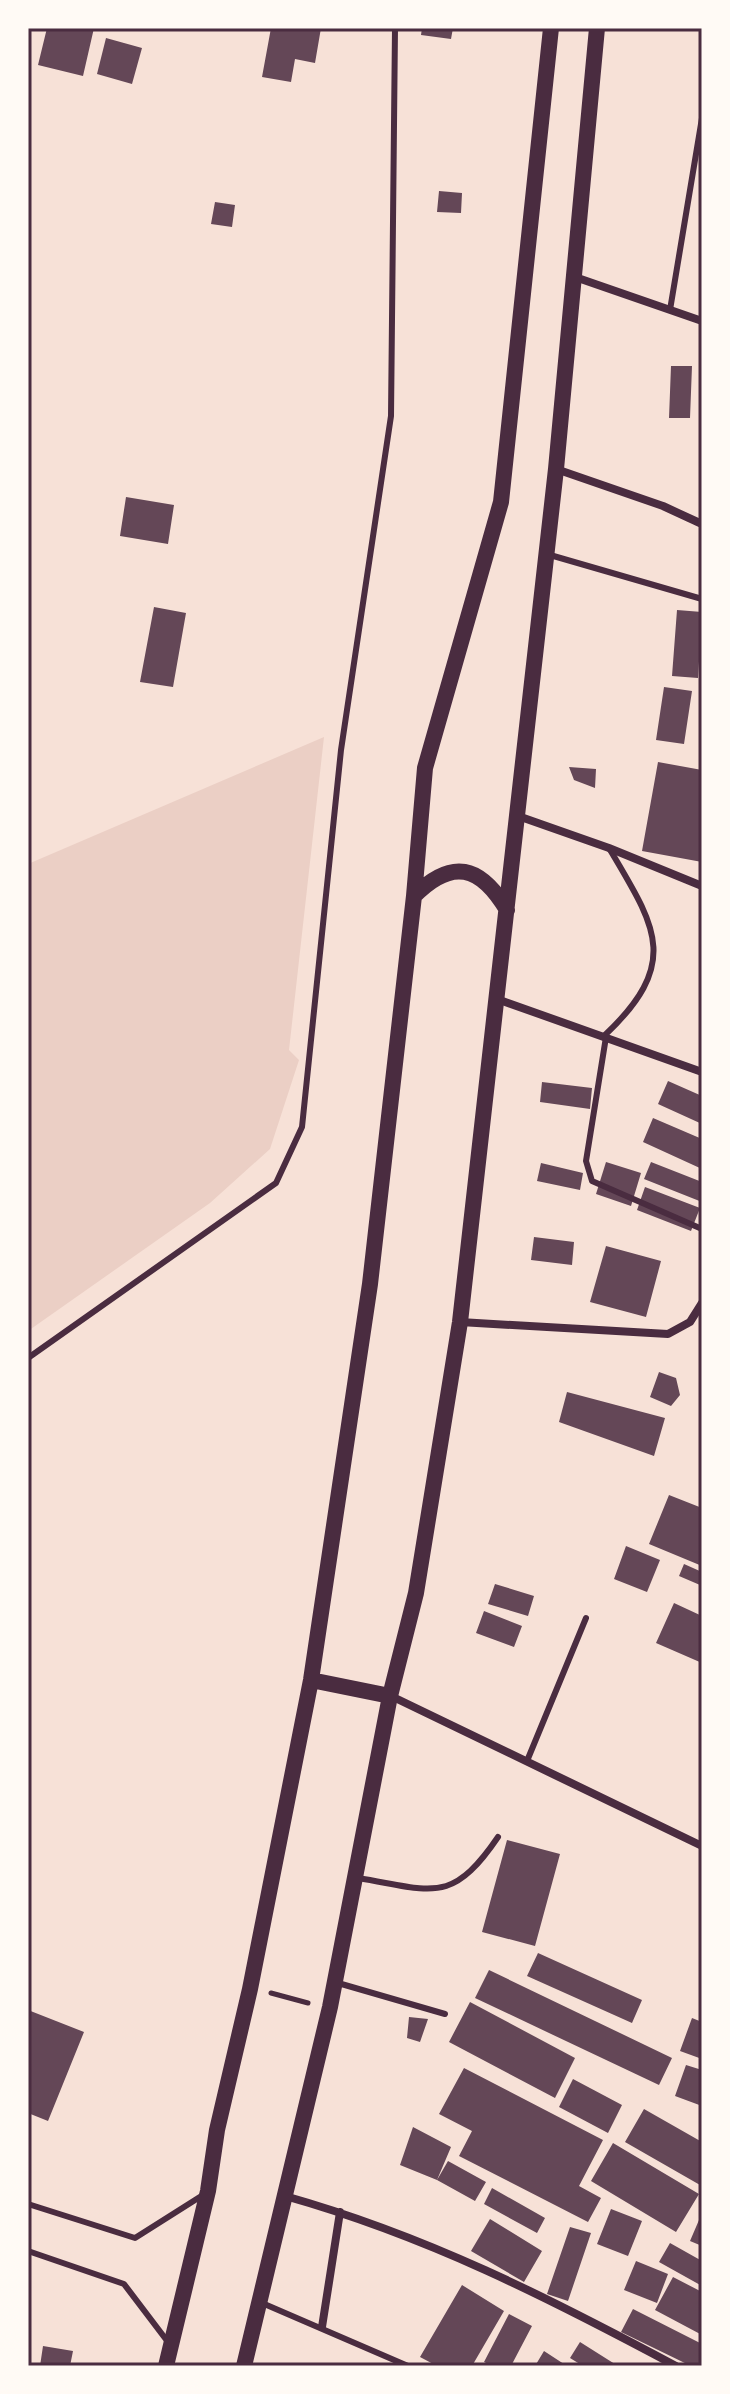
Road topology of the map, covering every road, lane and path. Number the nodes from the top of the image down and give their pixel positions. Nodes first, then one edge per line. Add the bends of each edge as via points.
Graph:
1 (395, 28) edge
2 (551, 28) edge
3 (597, 28) edge
4 (702, 118) edge
5 (575, 277) junction
6 (670, 310) junction
7 (702, 321) edge
8 (556, 469) junction
9 (702, 524) edge
10 (546, 554) junction
11 (702, 599) edge
12 (518, 816) junction
13 (609, 848) junction
14 (702, 886) edge
15 (414, 896) junction
16 (507, 910) junction
17 (496, 999) junction
18 (606, 1036) junction
19 (702, 1072) edge
20 (702, 1229) edge
21 (702, 1303) edge
22 (460, 1322) junction
23 (28, 1358) edge
24 (586, 1618) dead end
25 (311, 1680) junction
26 (390, 1696) junction
27 (527, 1761) junction
28 (498, 1837) dead end
29 (702, 1846) edge
30 (353, 1877) junction
31 (334, 1982) junction
32 (250, 1989) junction
33 (330, 2007) junction
34 (445, 2014) dead end
35 (208, 2191) junction
36 (284, 2196) junction
37 (28, 2204) edge
38 (340, 2212) junction
39 (28, 2251) edge
40 (259, 2301) junction
41 (322, 2327) junction
42 (170, 2345) junction
43 (166, 2366) edge
44 (244, 2366) edge
45 (408, 2366) edge
46 (676, 2366) edge

1 - 23 lane via 391,416 341,750 302,1127 276,1183
2 - 15 main road via 501,502 425,768
3 - 5 main road
4 - 6 lane
5 - 6 street
5 - 8 main road
6 - 7 street
8 - 9 street
8 - 10 main road
10 - 11 lane
10 - 12 main road
12 - 13 street
12 - 16 main road
13 - 14 street
13 - 18 lane via 651,921 654,950 637,1000
15 - 16 main road via 432,878 467,872 494,888
15 - 25 main road via 370,1284
16 - 17 main road
17 - 18 street
17 - 22 main road
18 - 19 street
18 - 20 lane via 586,1161 592,1181
21 - 22 street via 690,1322 668,1334
22 - 26 main road via 416,1593
24 - 27 lane
25 - 26 main road
25 - 32 main road
26 - 27 street
26 - 30 main road
27 - 29 street
28 - 30 lane via 461,1882 429,1890
30 - 31 main road
31 - 33 main road
31 - 34 lane
32 - 33 path via 310,2004 319,2000
32 - 35 main road
33 - 36 main road
35 - 37 lane via 135,2238
35 - 42 main road
36 - 38 street
36 - 40 main road
38 - 41 street
38 - 46 street via 454,2253
39 - 42 lane via 124,2284
40 - 41 lane
40 - 44 main road
41 - 45 lane
42 - 43 main road

